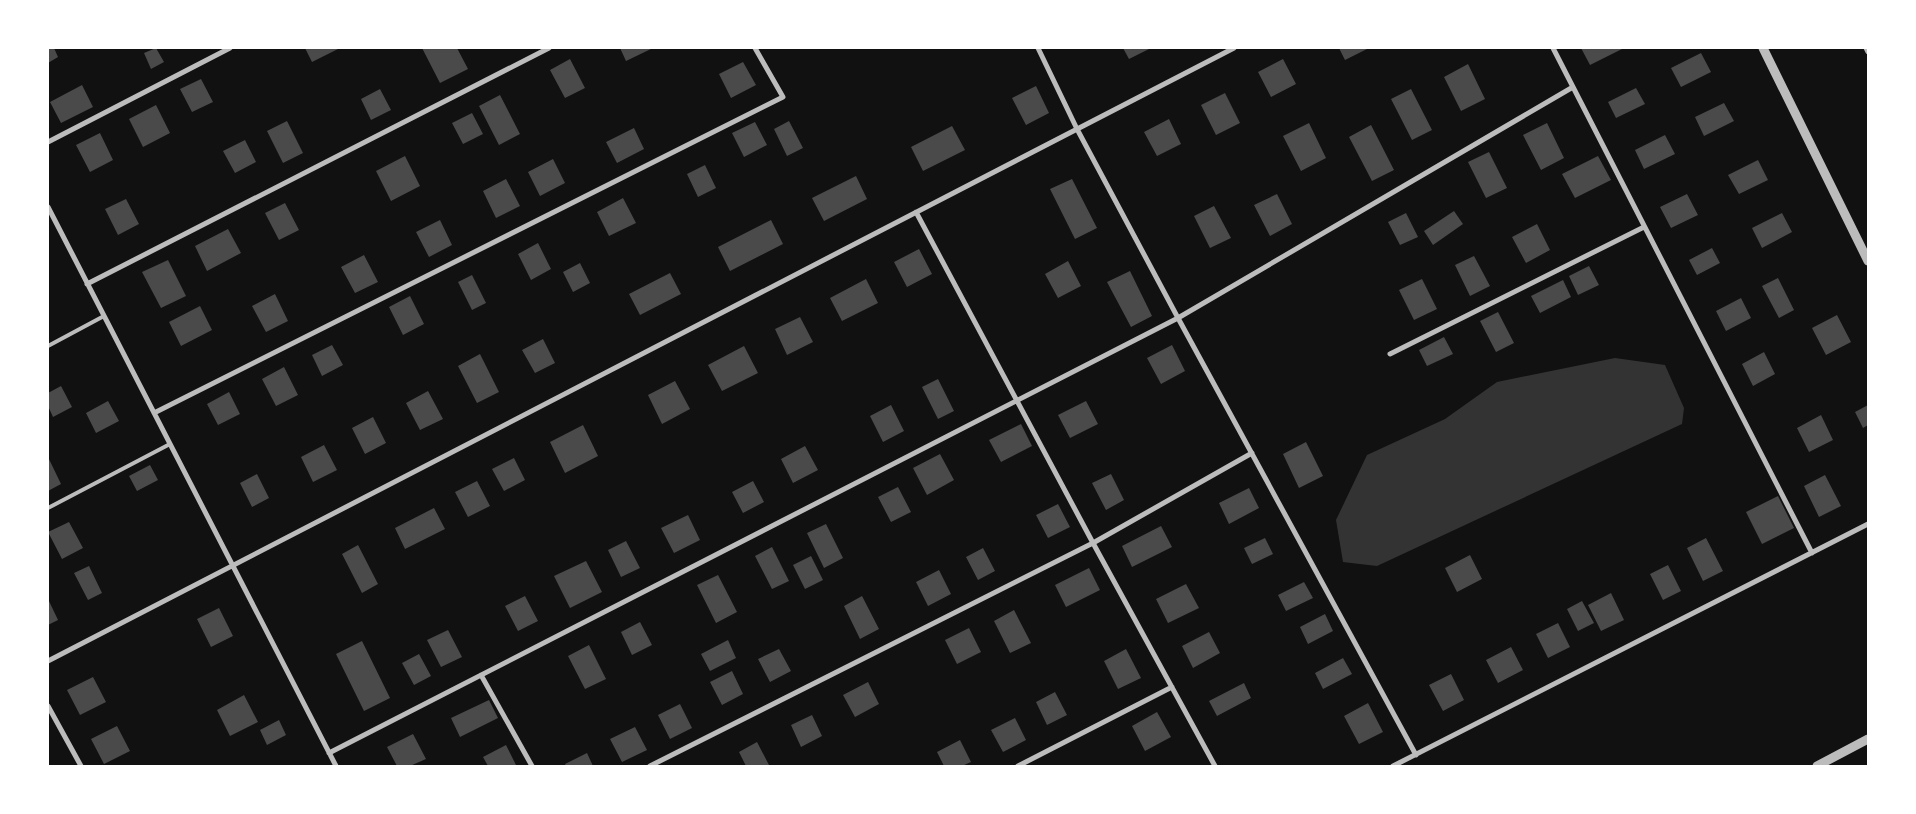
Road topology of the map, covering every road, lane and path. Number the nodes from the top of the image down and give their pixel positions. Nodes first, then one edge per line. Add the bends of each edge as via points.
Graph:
1 (230, 48) edge
2 (549, 48) edge
3 (755, 48) edge
4 (1038, 48) edge
5 (1234, 48) edge
6 (1553, 48) edge
7 (1763, 48) edge
8 (1866, 48) edge
9 (1868, 52) edge
10 (1573, 87) junction
11 (1077, 129) junction
12 (48, 142) edge
13 (48, 207) edge
14 (916, 212) junction
15 (1644, 227) junction
16 (1865, 247) edge
17 (1868, 262) edge
18 (87, 284) junction
19 (104, 316) junction
20 (1178, 318) junction
21 (48, 346) edge
22 (1390, 354) dead end
23 (1017, 401) junction
24 (154, 413) junction
25 (170, 444) junction
26 (1252, 453) junction
27 (48, 508) edge
28 (1868, 524) edge
29 (1093, 543) junction
30 (1812, 554) junction
31 (232, 565) junction
32 (48, 660) edge
33 (481, 675) junction
34 (1172, 687) junction
35 (48, 706) edge
36 (1868, 739) edge
37 (329, 753) junction
38 (1416, 755) junction
39 (81, 766) edge
40 (336, 766) edge
41 (532, 766) edge
42 (650, 766) edge
43 (1018, 766) edge
44 (1215, 766) edge
45 (1394, 766) edge
46 (1817, 766) edge

1 - 12 street
2 - 18 street
3 - 24 street via 783,97
4 - 11 street
5 - 11 street
6 - 10 street
7 - 16 street
8 - 9 street
10 - 15 street
10 - 20 street
11 - 14 street
11 - 20 street
13 - 18 street
14 - 23 street
14 - 31 street
15 - 22 street
15 - 30 street
16 - 17 street
18 - 19 street
19 - 21 lane
19 - 24 street
20 - 23 street
20 - 26 street
23 - 29 street
23 - 33 street
24 - 25 street
25 - 27 lane
25 - 31 street
26 - 29 street
26 - 38 street
28 - 30 street
29 - 34 street
29 - 42 street
30 - 38 street
31 - 32 street
31 - 37 street
33 - 37 street
33 - 41 street
34 - 43 street
34 - 44 street
35 - 39 street
36 - 46 street
37 - 40 street
38 - 45 street

